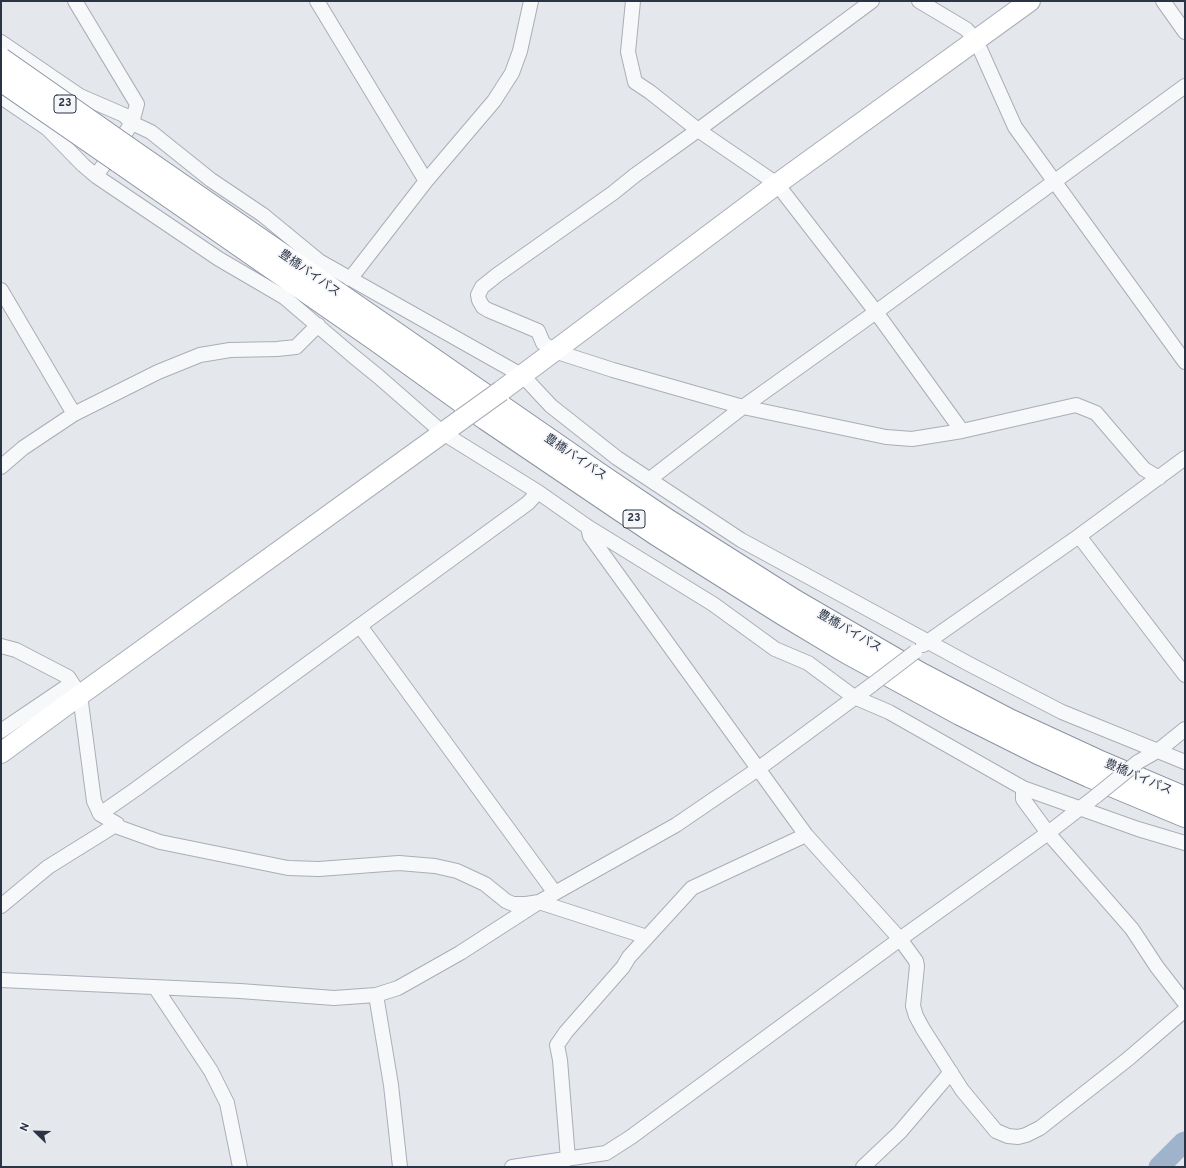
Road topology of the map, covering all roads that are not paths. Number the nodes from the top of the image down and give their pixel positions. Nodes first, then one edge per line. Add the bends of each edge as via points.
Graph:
1 (75, 1) edge
2 (317, 1) edge
3 (531, 1) edge
4 (633, 1) edge
5 (872, 1) edge
6 (919, 1) edge
7 (1030, 1) edge
8 (1162, 1) edge
9 (1185, 32) edge
10 (976, 40) junction
11 (1, 42) edge
12 (1, 59) edge
13 (1, 80) edge
14 (1185, 86) edge
15 (1, 97) edge
16 (132, 122) junction
17 (698, 130) junction
18 (123, 155) junction
19 (96, 176) junction
20 (426, 181) junction
21 (1055, 182) junction
22 (777, 184) junction
23 (350, 279) junction
24 (1, 290) edge
25 (876, 312) junction
26 (318, 325) junction
27 (554, 351) junction
28 (1185, 362) edge
29 (523, 376) junction
30 (743, 407) junction
31 (74, 414) junction
32 (962, 430) junction
33 (443, 433) junction
34 (1185, 458) edge
35 (1, 467) edge
36 (1159, 478) junction
37 (650, 479) junction
38 (538, 492) junction
39 (588, 527) junction
40 (1079, 536) junction
41 (360, 626) junction
42 (928, 641) junction
43 (1, 646) edge
44 (1185, 675) edge
45 (76, 689) junction
46 (854, 697) junction
47 (1185, 729) edge
48 (1, 731) edge
49 (1159, 750) junction
50 (1, 753) edge
51 (1185, 762) edge
52 (758, 769) junction
53 (1023, 788) junction
54 (1185, 798) edge
55 (1080, 808) junction
56 (100, 814) junction
57 (1185, 816) edge
58 (117, 824) junction
59 (1048, 833) junction
60 (806, 836) junction
61 (1185, 843) edge
62 (555, 893) junction
63 (539, 902) junction
64 (1, 906) edge
65 (647, 937) junction
66 (900, 939) junction
67 (1, 980) edge
68 (156, 987) junction
69 (376, 995) junction
70 (1185, 1003) edge
71 (1185, 1010) edge
72 (951, 1072) junction
73 (568, 1159) junction
74 (240, 1167) edge
75 (400, 1167) edge
76 (512, 1167) edge
77 (863, 1167) edge

1 - 16 street via 137,104
2 - 20 street
3 - 20 street via 520,51 512,73 494,101
4 - 17 street via 628,52 635,82
5 - 17 street
6 - 10 street via 966,29
7 - 10 street
8 - 9 street
10 - 21 street via 1015,127
10 - 22 street
11 - 16 street via 80,96 124,115
12 - 18 highway, 豊橋バイパス / 23, bridge
13 - 18 highway, 豊橋バイパス / 23, bridge
14 - 21 street
15 - 19 street via 48,130
16 - 19 street
16 - 23 street via 151,132 211,180 263,215 319,261
17 - 22 street
17 - 27 street via 482,287 478,295 483,307 538,332 543,343
18 - 54 highway, 豊橋バイパス / 23 via 667,520 795,601 919,673 1009,720
18 - 57 highway, 豊橋バイパス / 23 via 346,320 505,432 656,534 783,614 848,653 974,721 1053,760
19 - 26 street via 220,259 284,297
20 - 23 street
21 - 25 street
21 - 28 street
22 - 25 street
22 - 27 street
23 - 29 street
24 - 31 street
25 - 30 street
25 - 32 street
26 - 31 street via 296,347 230,350 200,355 158,372
26 - 33 street
27 - 29 street
27 - 30 street
29 - 33 street, bridge
29 - 37 street via 552,406 617,458
30 - 32 street via 886,437 912,439
30 - 37 street
31 - 35 street via 23,448
32 - 36 street via 1076,405 1096,413 1144,469
33 - 38 street
33 - 45 street
34 - 36 street
36 - 40 street
37 - 42 street via 741,540
38 - 39 street
38 - 41 street via 528,503
39 - 46 street via 713,604 775,649 808,663
39 - 52 street via 590,536
40 - 42 street
40 - 44 street
41 - 56 street
41 - 62 street
42 - 46 street, bridge
42 - 49 street via 1062,712
43 - 45 street via 16,650 68,677
45 - 48 street
45 - 50 street
45 - 56 street via 94,801
46 - 52 street
46 - 53 street via 889,712
47 - 49 street
49 - 51 street
49 - 55 street, bridge via 1138,762
52 - 60 street
52 - 62 street via 676,824
53 - 55 street
53 - 59 street via 1024,799
55 - 59 street
55 - 61 street
56 - 58 street
58 - 63 street via 118,827 160,842 288,868 319,869 399,863 435,866 457,871 485,884 513,904
58 - 64 street via 48,867
59 - 66 street
59 - 70 street via 1132,929
60 - 65 street via 692,888
60 - 66 street
62 - 63 street
63 - 65 street
63 - 69 street via 454,957 398,988
65 - 73 street via 557,1046
66 - 72 street via 916,961 916,1016
66 - 73 street via 631,1137 606,1153
67 - 68 street
68 - 69 street via 334,998
68 - 74 street via 211,1072 227,1102
69 - 75 street via 391,1085
71 - 72 street via 1128,1059 1045,1124 1026,1135 1008,1136 996,1131 962,1090
72 - 77 street via 900,1132
73 - 76 street

